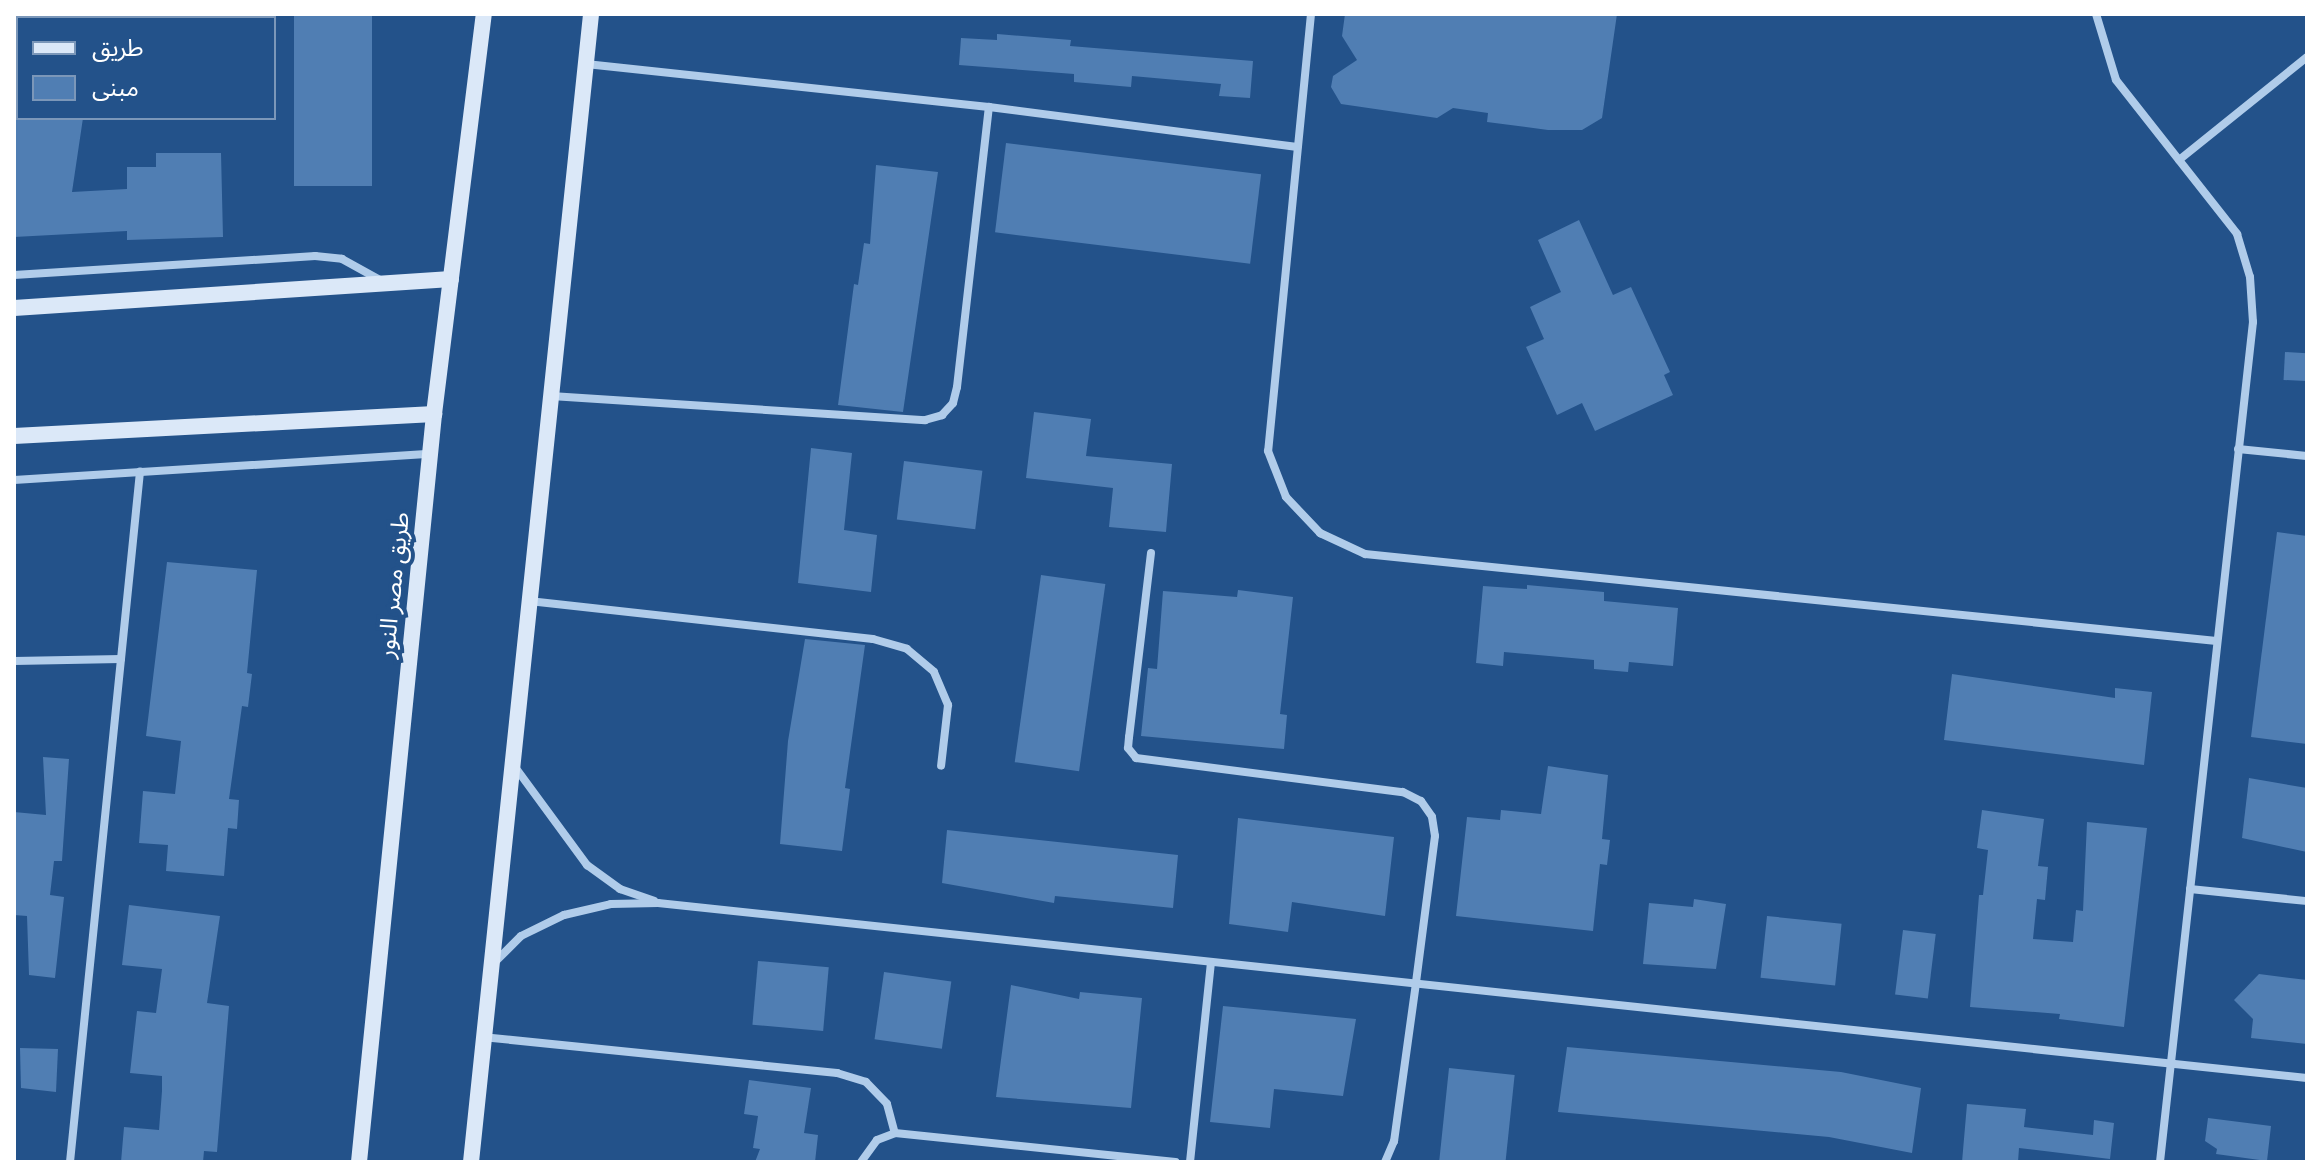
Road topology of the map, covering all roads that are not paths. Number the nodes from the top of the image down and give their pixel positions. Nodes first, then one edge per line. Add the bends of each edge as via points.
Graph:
1 (484, 14) edge
2 (591, 14) edge
3 (1311, 14) edge
4 (2096, 14) edge
5 (2307, 57) edge
6 (586, 64) junction
7 (989, 107) junction
8 (1297, 147) junction
9 (2179, 160) junction
10 (14, 275) edge
11 (451, 279) junction
12 (386, 284) junction
13 (14, 308) edge
14 (550, 396) junction
15 (434, 414) junction
16 (14, 436) edge
17 (2238, 449) junction
18 (430, 454) junction
19 (2307, 456) edge
20 (140, 472) junction
21 (14, 480) edge
22 (1151, 553) dead end
23 (529, 601) junction
24 (2217, 641) junction
25 (121, 659) junction
26 (14, 661) edge
27 (511, 763) junction
28 (941, 766) dead end
29 (2190, 889) junction
30 (2307, 901) edge
31 (658, 903) junction
32 (1211, 962) junction
33 (489, 968) junction
34 (1416, 983) junction
35 (482, 1037) junction
36 (2170, 1064) junction
37 (2307, 1078) edge
38 (895, 1133) junction
39 (70, 1162) edge
40 (359, 1162) edge
41 (471, 1162) edge
42 (861, 1162) edge
43 (1176, 1162) edge
44 (1190, 1162) edge
45 (1385, 1162) edge
46 (2160, 1162) edge

1 - 11 street, طريق مصر النور
2 - 6 street
3 - 8 street
4 - 9 street via 2116,80
5 - 9 street
6 - 7 street
6 - 14 street
7 - 8 street
7 - 14 street via 957,387 953,403 942,415 925,420
8 - 24 street via 1268,451 1286,497 1320,533 1365,554
9 - 17 street via 2237,234 2250,277 2253,322
10 - 12 street via 315,256 342,259
11 - 12 street
11 - 15 street, طريق مصر النور
12 - 13 street
14 - 23 street
15 - 16 street
15 - 18 street, طريق مصر النور
17 - 19 street
17 - 24 street
18 - 20 street
18 - 40 street, طريق مصر النور
20 - 21 street
20 - 25 street
22 - 34 street via 1128,748 1148,761 1403,792 1421,801 1432,817 1435,836
23 - 27 street
23 - 28 street via 873,639 907,649 934,672 948,705
24 - 29 street
25 - 26 street
25 - 39 street
27 - 31 street via 587,865 620,889
27 - 33 street
29 - 30 street
29 - 36 street
31 - 32 street
31 - 33 street via 611,904 564,915 521,936
32 - 34 street
32 - 44 street
33 - 35 street
34 - 36 street
34 - 45 street via 1394,1141
35 - 38 street via 837,1073 866,1082 887,1104
35 - 41 street
36 - 37 street
36 - 46 street
38 - 42 street via 877,1140
38 - 43 street

